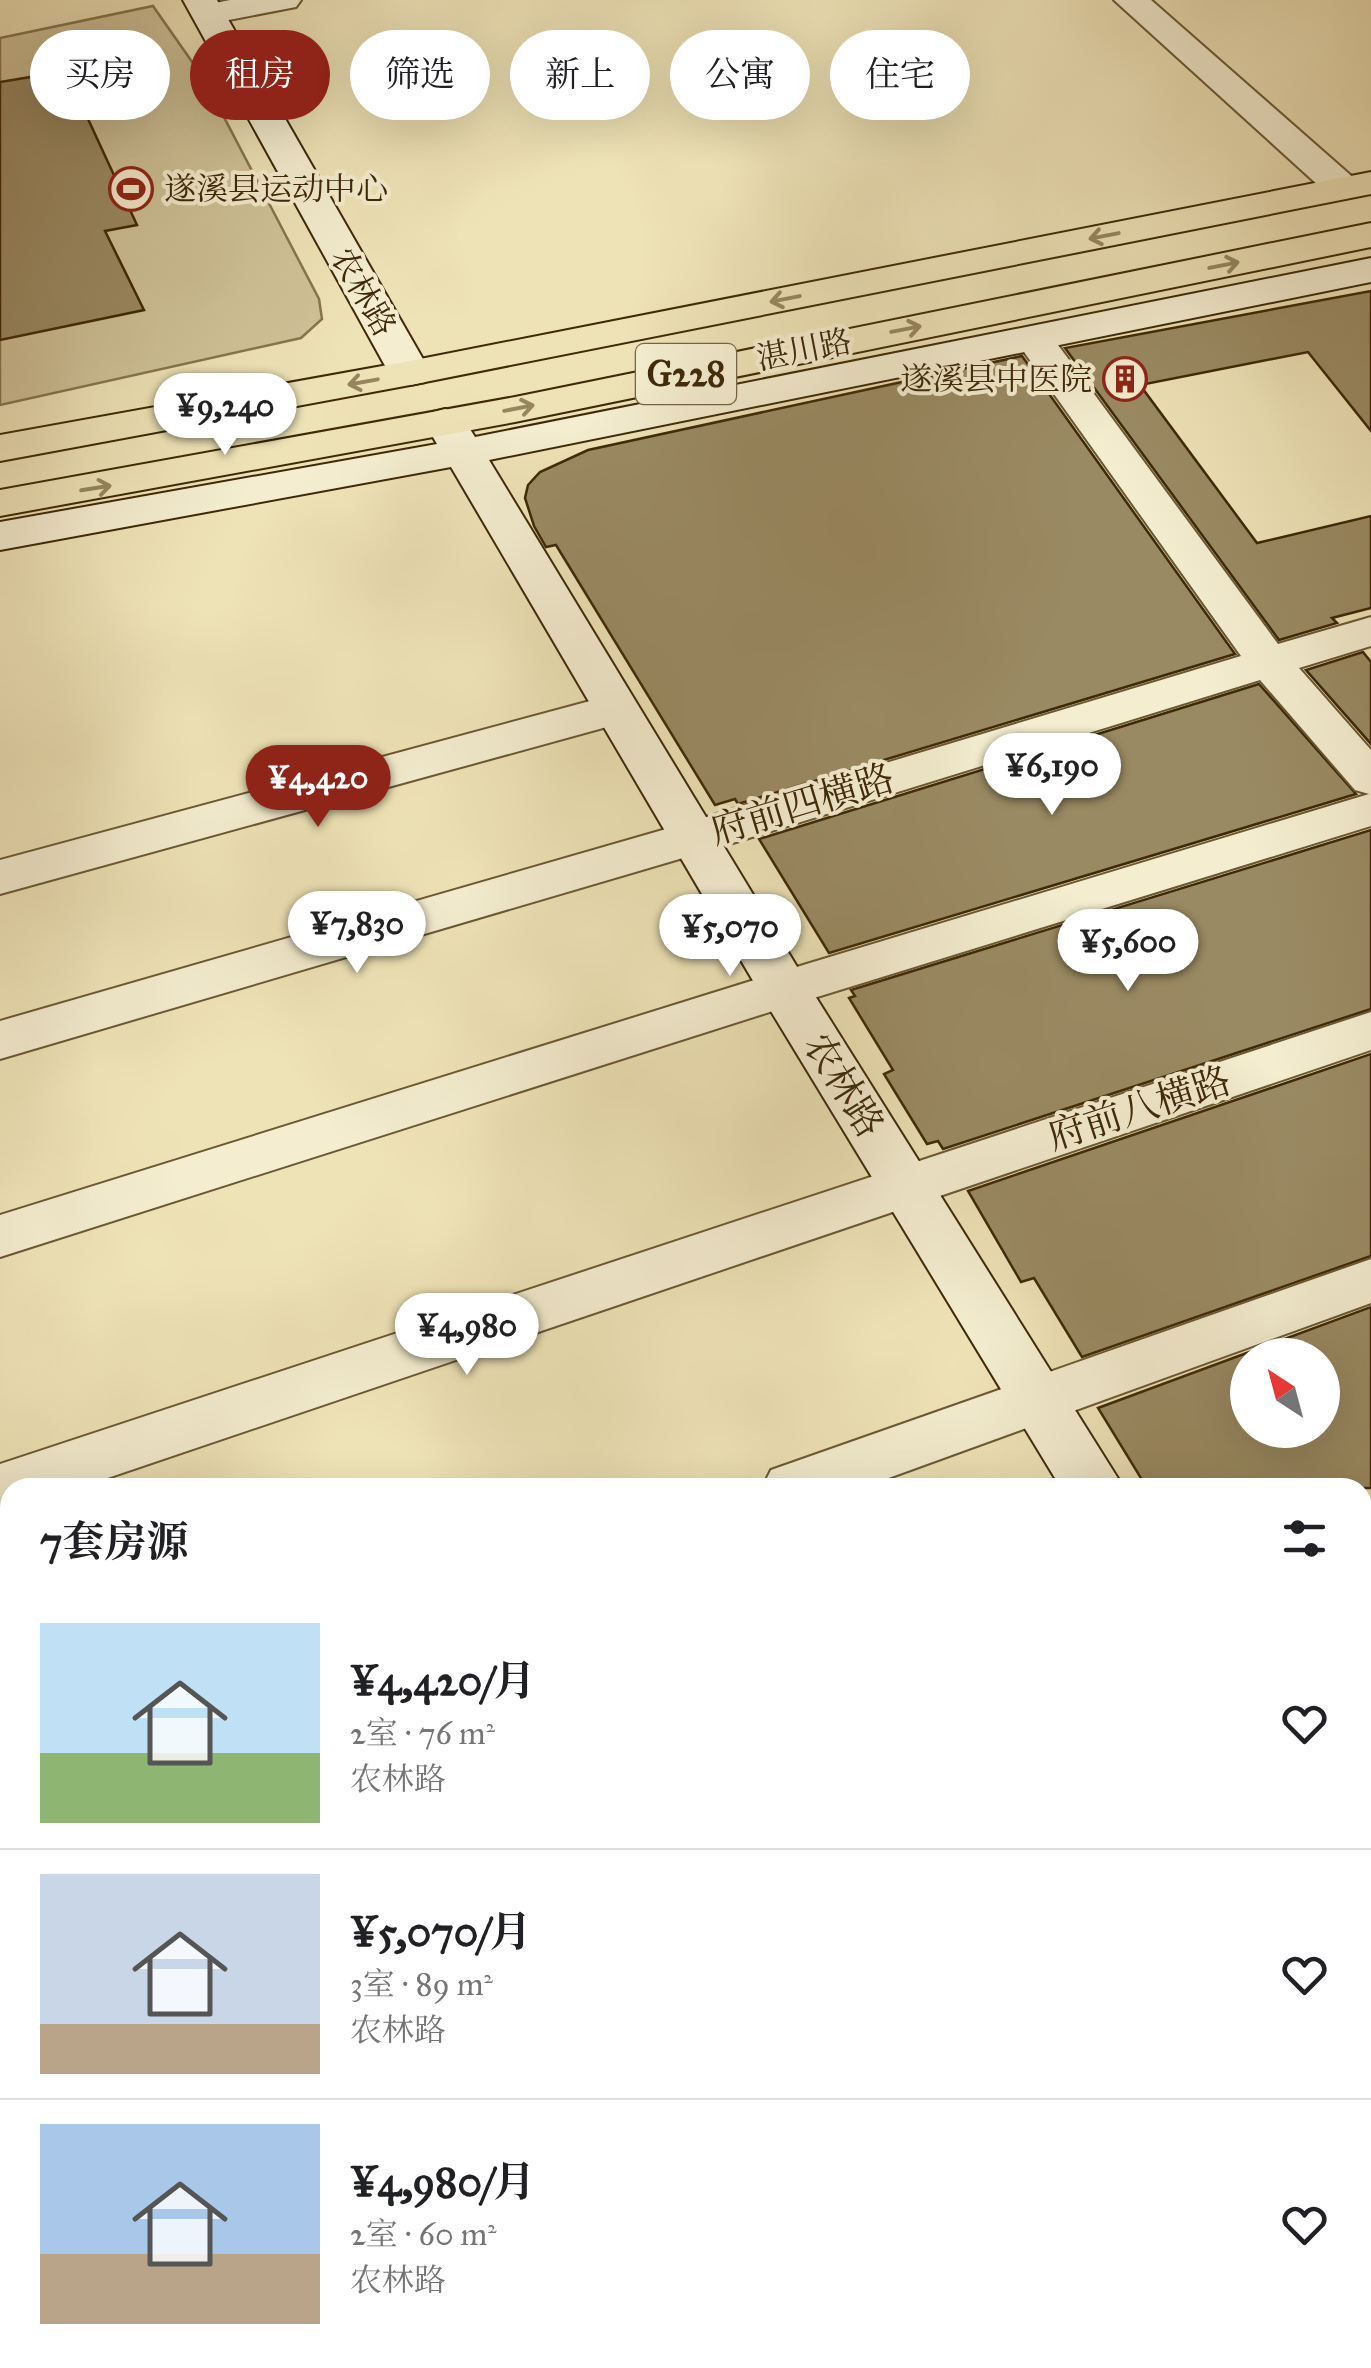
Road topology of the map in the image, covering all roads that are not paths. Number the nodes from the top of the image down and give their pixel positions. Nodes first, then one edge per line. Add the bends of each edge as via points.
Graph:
1 (284, 0) edge
2 (1131, 0) edge
3 (204, 7) edge
4 (1357, 186) edge
5 (1371, 235) edge
6 (1371, 270) edge
7 (1033, 338) junction
8 (410, 374) junction
9 (454, 437) junction
10 (0, 448) edge
11 (0, 503) edge
12 (0, 536) edge
13 (1371, 631) edge
14 (1268, 660) junction
15 (616, 710) junction
16 (1371, 779) edge
17 (1371, 810) edge
18 (693, 838) junction
19 (0, 877) edge
20 (784, 989) junction
21 (1371, 1031) edge
22 (0, 1040) edge
23 (907, 1186) junction
24 (0, 1236) edge
25 (1371, 1281) edge
26 (1040, 1398) junction
27 (30, 1478) edge
28 (819, 1478) edge
29 (1088, 1478) edge

1 - 3 street
2 - 4 street
3 - 8 street, 农林路
4 -> 8 highway, 湛川路 / G228
9 -> 5 highway, 湛川路 / G228
6 - 7 street
7 - 9 street
7 - 14 street
8 -> 10 highway, 湛川路 / G228
11 -> 9 highway, 湛川路 / G228
9 - 12 street
9 - 15 street, 农林路
13 - 14 street, 府前四横路
14 - 16 street
14 - 18 street, 府前四横路
15 - 18 street, 农林路
15 - 19 street
17 - 20 street
18 - 20 street, 农林路
18 - 22 street, 府前四横路
20 - 23 street, 农林路
20 - 24 street
21 - 23 street, 府前八横路
23 - 26 street, 农林路
23 - 27 street, 府前八横路
25 - 26 street
26 - 28 street
26 - 29 street, 农林路

